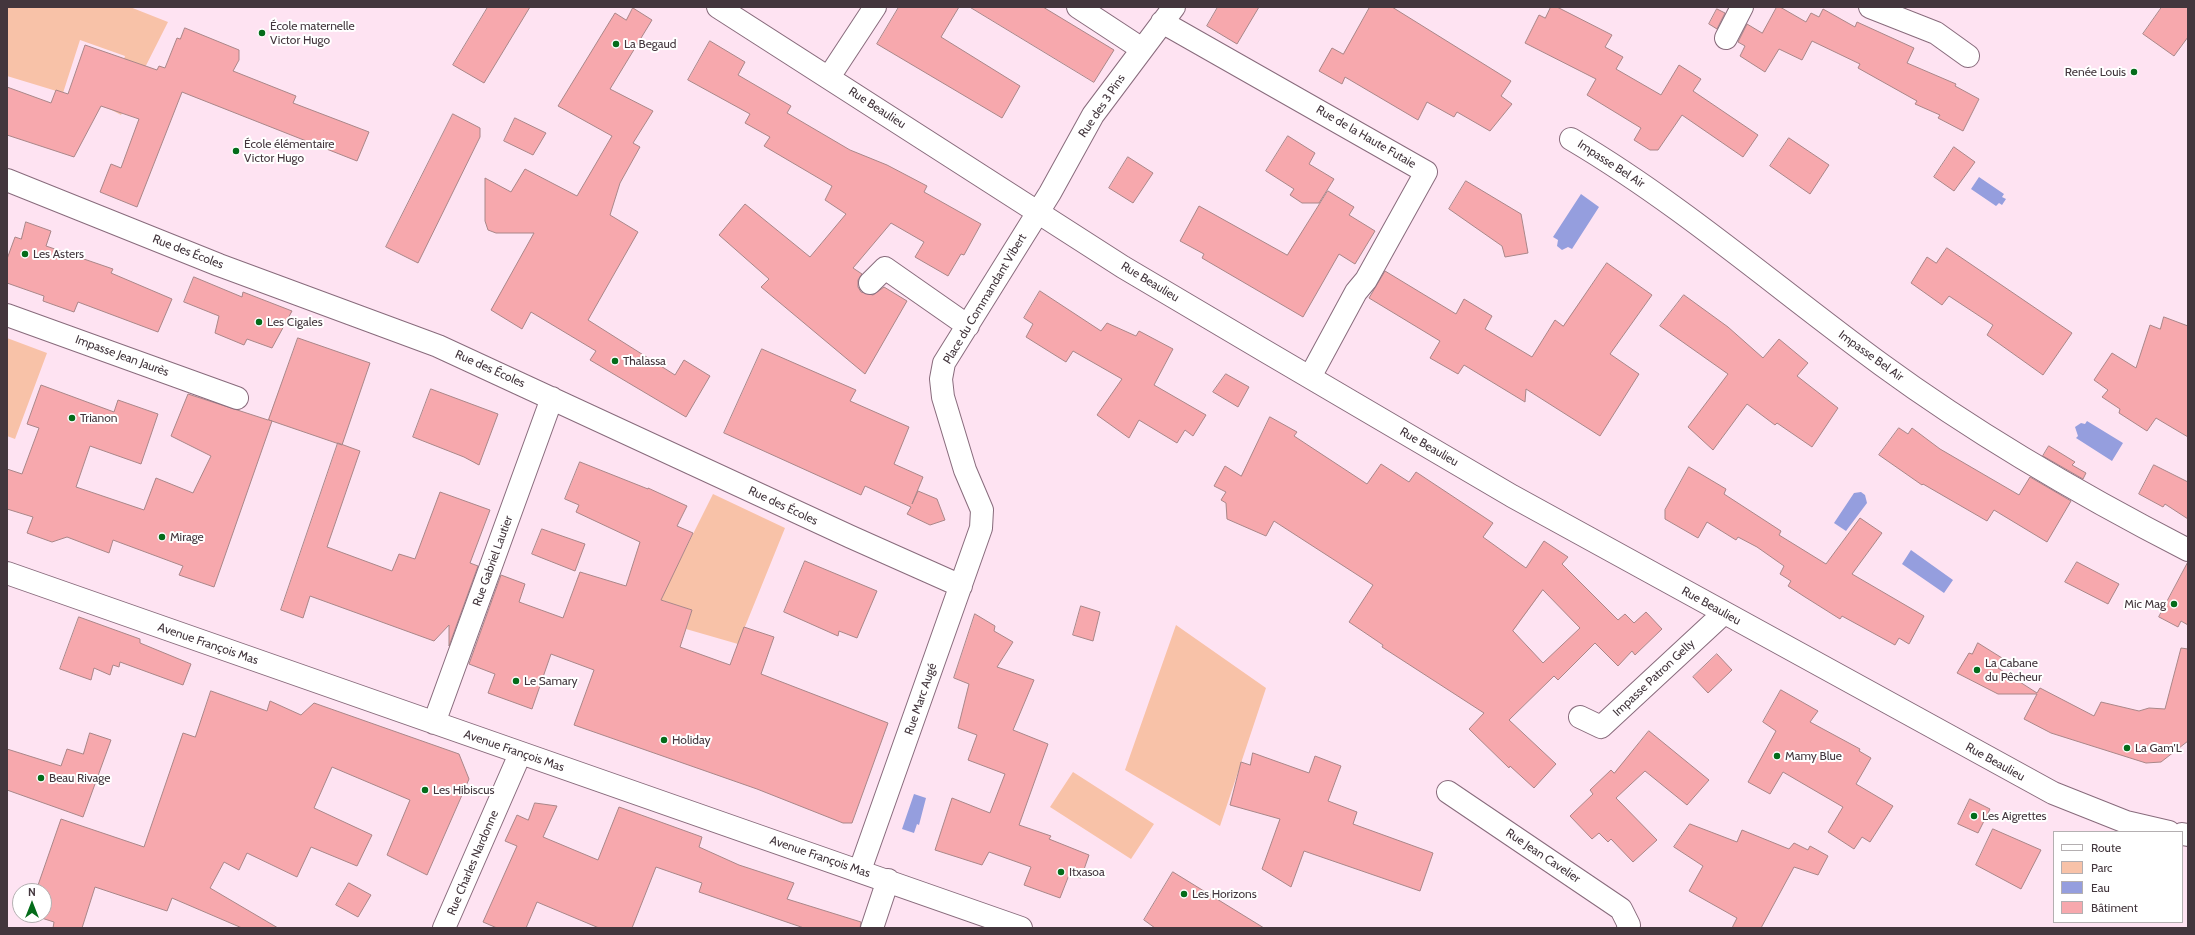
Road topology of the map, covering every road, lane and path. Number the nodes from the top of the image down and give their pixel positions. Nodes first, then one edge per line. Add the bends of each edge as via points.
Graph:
1 (718, 7) edge
2 (875, 7) edge
3 (1078, 7) edge
4 (1742, 7) edge
5 (1870, 7) edge
6 (1168, 14) edge
7 (1726, 38) dead end
8 (1142, 49) junction
9 (1968, 56) dead end
10 (829, 77) junction
11 (1571, 139) dead end
12 (7, 180) edge
13 (1038, 212) junction
14 (870, 283) dead end
15 (7, 315) edge
16 (968, 326) junction
17 (1310, 377) junction
18 (237, 398) dead end
19 (552, 398) junction
20 (981, 528) joint
21 (2188, 550) edge
22 (7, 573) edge
23 (961, 586) junction
24 (1724, 613) junction
25 (1580, 717) dead end
26 (434, 723) junction
27 (520, 754) junction
28 (1448, 792) dead end
29 (2165, 831) edge
30 (860, 870) junction
31 (888, 880) junction
32 (444, 928) edge
33 (872, 928) edge
34 (1021, 928) edge
35 (1628, 928) edge

1 - 10 street, Rue Beaulieu
2 - 10 street
3 - 8 street
4 - 7 street
5 - 9 street via 1936,33
6 - 8 street, Rue des 3 Pins
6 - 17 street, Rue de la Haute Futaie via 1426,172
8 - 13 street, Rue des 3 Pins via 1093,115
10 - 13 street, Rue Beaulieu
11 - 21 street, Impasse Bel Air via 1619,168 1682,212 1883,366 2015,455 2107,508
12 - 19 street, Rue des Écoles via 219,265 438,346
13 - 16 street, Place du Commandant Vibert
13 - 17 street, Rue Beaulieu via 1123,267
14 - 16 street via 885,268
15 - 18 street, Impasse Jean Jaurès
16 - 20 street, Place du Commandant Vibert via 944,363 941,379 945,404 965,470 982,510
17 - 24 street, Rue Beaulieu via 1512,496
19 - 23 street, Rue des Écoles
19 - 26 street, Rue Gabriel Lautier
20 - 23 street, Rue Marc Augé
22 - 26 street, Avenue François Mas
23 - 30 street, Rue Marc Augé
24 - 25 street, Impasse Patron Gelly via 1601,727
24 - 29 street, Rue Beaulieu via 2053,793 2126,822
26 - 27 street, Avenue François Mas
27 - 30 street, Avenue François Mas
27 - 32 street, Rue Charles Nardonne
28 - 35 street, Rue Jean Cavelier via 1621,909
30 - 31 street, Avenue François Mas
31 - 33 street
31 - 34 street, Avenue François Mas

